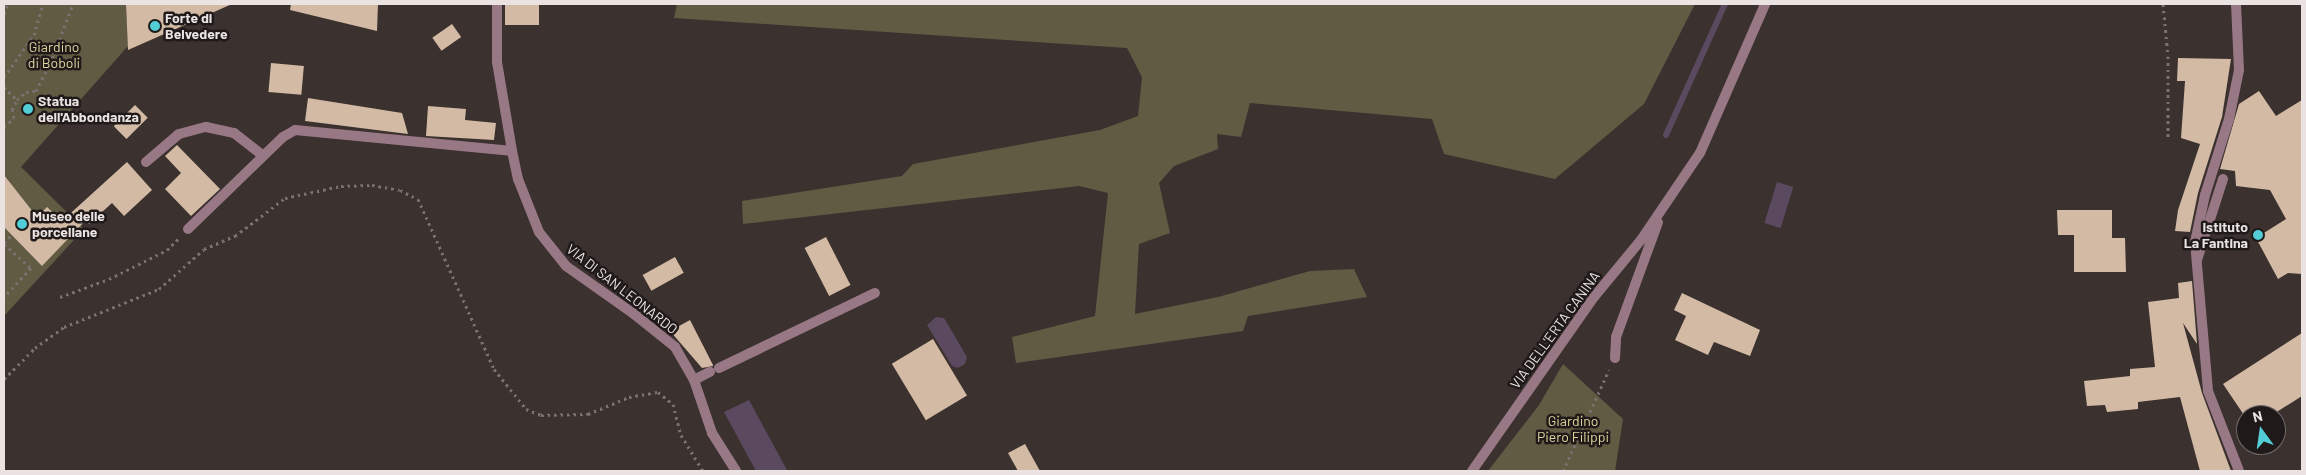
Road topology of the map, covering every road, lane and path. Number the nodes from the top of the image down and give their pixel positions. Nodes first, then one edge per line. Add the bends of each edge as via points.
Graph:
1 (8, 4) edge
2 (43, 4) edge
3 (72, 4) edge
4 (497, 4) edge
5 (1765, 4) edge
6 (2163, 4) edge
7 (2236, 4) edge
8 (4, 14) edge
9 (4, 77) edge
10 (4, 87) edge
11 (17, 100) junction
12 (4, 127) edge
13 (2168, 138) dead end
14 (512, 151) junction
15 (263, 156) junction
16 (146, 162) dead end
17 (2223, 179) dead end
18 (1663, 208) junction
19 (188, 229) joint
20 (11, 235) dead end
21 (4, 243) edge
22 (2196, 261) junction
23 (875, 293) dead end
24 (4, 297) edge
25 (60, 297) dead end
26 (1615, 358) joint
27 (4, 379) edge
28 (694, 380) junction
29 (703, 471) edge
30 (736, 471) edge
31 (1472, 471) edge
32 (1563, 471) edge
33 (2238, 471) edge

1 - 8 path
2 - 9 path via 34,35
3 - 11 path via 50,64 36,91 26,92
4 - 14 street, VIA DI SAN LEONARDO via 498,62
5 - 18 street, VIA DELL'ERTA CANINA via 1700,154
6 - 13 path via 2168,56
7 - 22 street via 2239,70 2229,119 2200,215 2195,242
10 - 11 path
11 - 12 path via 12,110 14,118
14 - 15 street via 300,130 282,138
14 - 28 street, VIA DI SAN LEONARDO via 530,211 550,249 566,266 675,348
15 - 16 street via 234,133 206,127 179,134
15 - 19 street
17 - 22 street
18 - 26 street, VIA DELL'ERTA CANINA via 1616,338
18 - 31 street, VIA DELL'ERTA CANINA via 1594,297
19 - 25 path via 167,250 110,279
20 - 21 path
21 - 24 path via 31,268
22 - 33 street via 2208,391
23 - 28 street
26 - 32 path
27 - 29 path via 35,348 64,327 159,289 204,249 235,236 285,198 341,186 372,186 400,190 418,200 494,369 526,409 541,414 588,414 629,397 658,392 673,404 680,435
28 - 30 street, VIA DI SAN LEONARDO via 712,433

